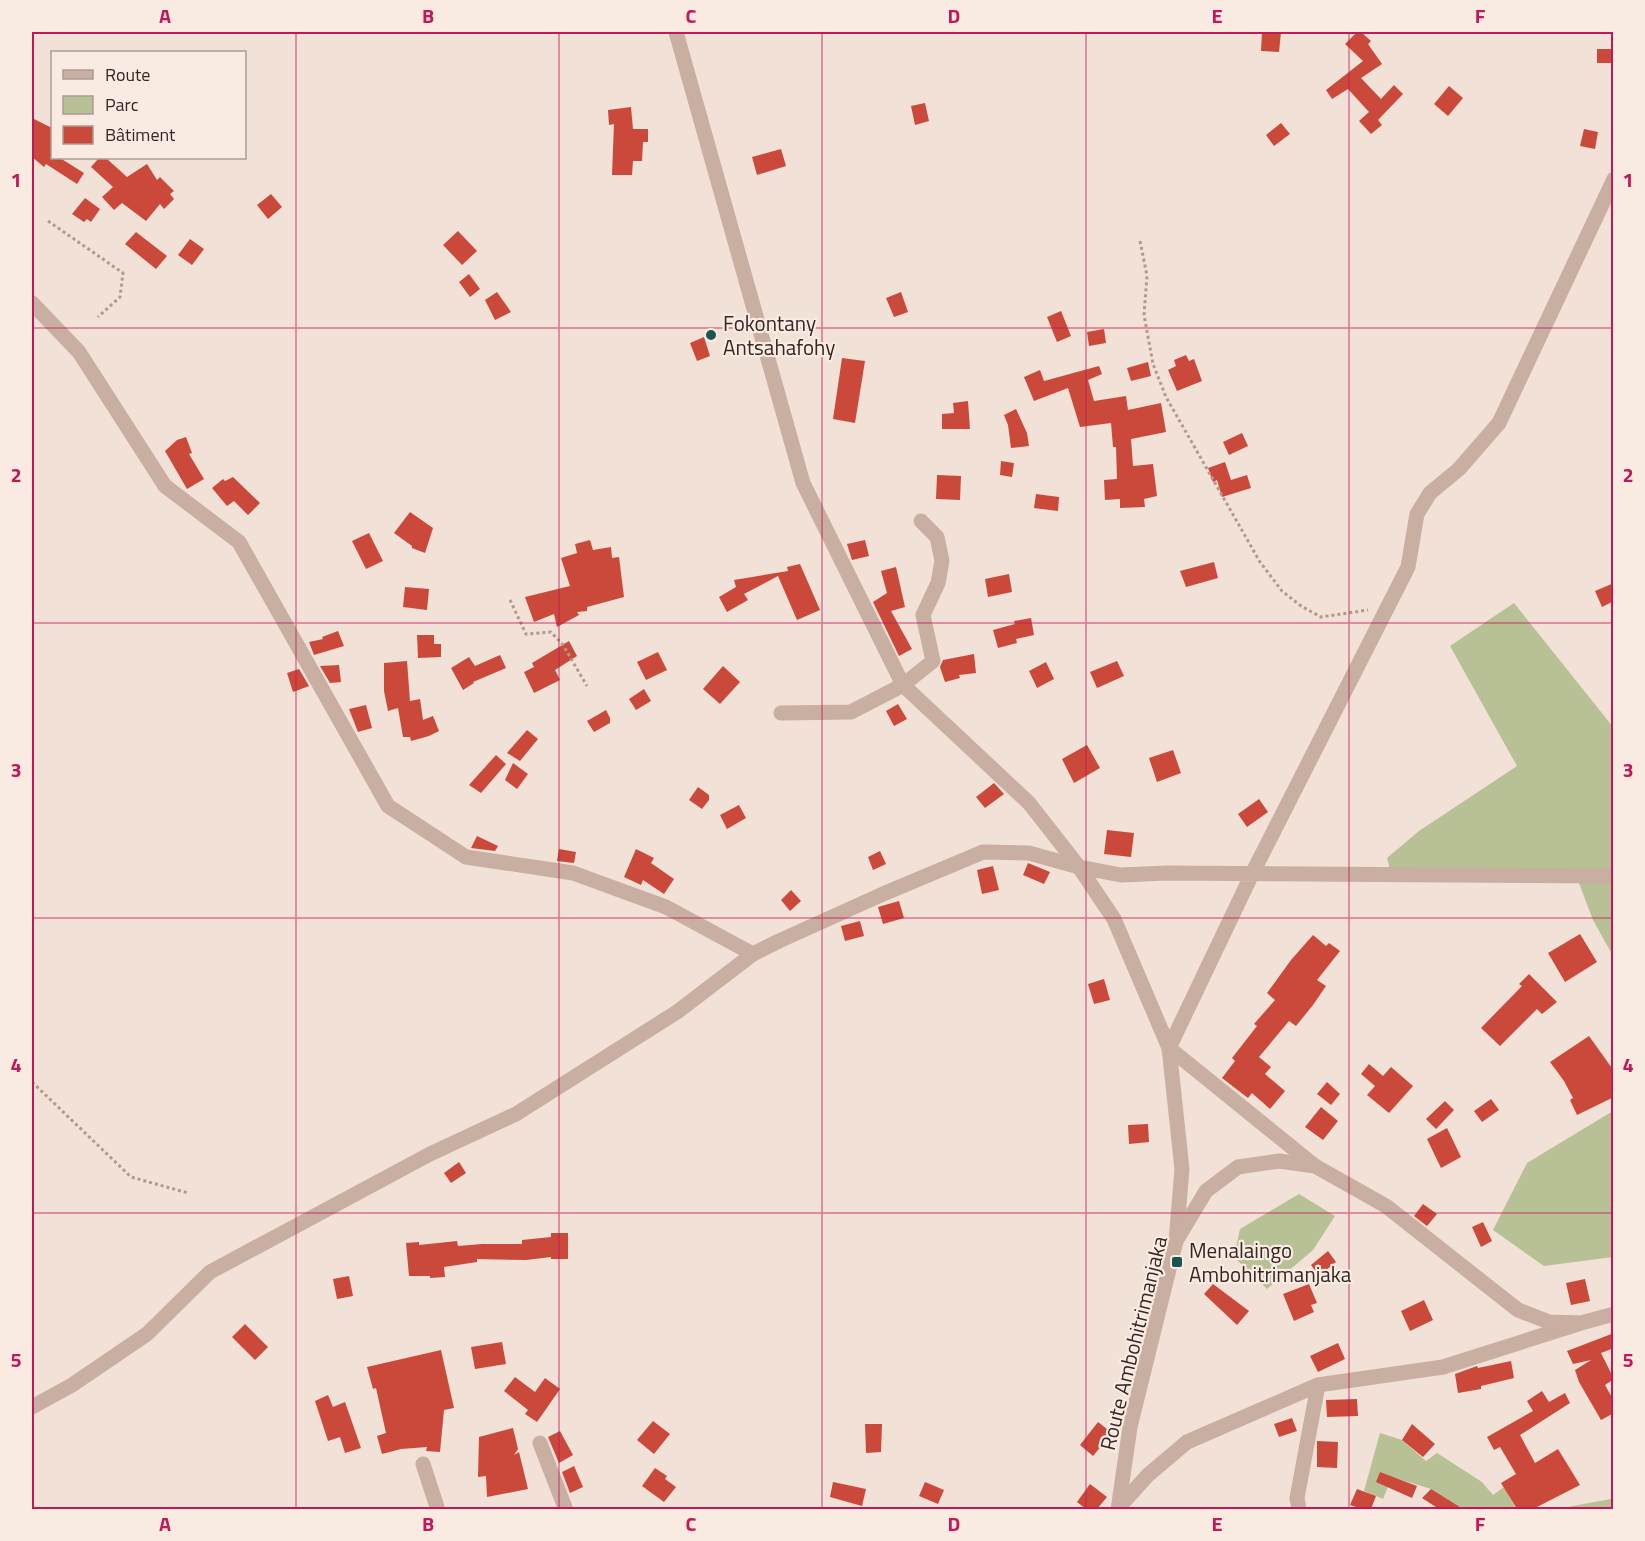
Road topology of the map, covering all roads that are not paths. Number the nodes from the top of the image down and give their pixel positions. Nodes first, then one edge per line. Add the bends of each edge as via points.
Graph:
1 (676, 32) edge
2 (1614, 179) edge
3 (32, 303) edge
4 (921, 521) dead end
5 (903, 685) junction
6 (781, 713) dead end
7 (1079, 867) junction
8 (1252, 874) junction
9 (1614, 876) edge
10 (753, 954) junction
11 (1169, 1048) junction
12 (1315, 1166) junction
13 (1176, 1241) junction
14 (1614, 1314) edge
15 (1581, 1323) junction
16 (1318, 1385) junction
17 (32, 1407) edge
18 (540, 1443) dead end
19 (423, 1464) dead end
20 (1120, 1508) edge
21 (438, 1509) edge
22 (566, 1509) edge
23 (1299, 1509) edge

1 - 5 street via 803,483
2 - 8 street via 1499,423 1459,469 1430,493 1417,514 1408,567
3 - 10 street via 80,352 165,486 239,542 388,806 466,857 573,873 666,907
4 - 5 street via 937,537 942,561 938,583 924,615 933,661
5 - 6 street via 851,712
5 - 7 street via 1029,803
7 - 8 street via 1121,875
7 - 10 street via 1029,853 983,852
7 - 11 street via 1114,919
8 - 9 street
8 - 11 street
10 - 17 street via 677,1012 516,1114 430,1155 210,1272 147,1334
11 - 12 street
11 - 13 street via 1182,1169
12 - 13 street, Route Ambohitrimanjaka via 1279,1161 1238,1167 1206,1191
12 - 15 street, Route Ambohitrimanjaka via 1386,1206 1518,1310 1549,1322
13 - 20 street, Route Ambohitrimanjaka via 1130,1427
14 - 15 street, Route Ambohitrimanjaka
15 - 16 street via 1443,1367
16 - 20 street via 1187,1443 1148,1475
16 - 23 street
18 - 22 street
19 - 21 street

